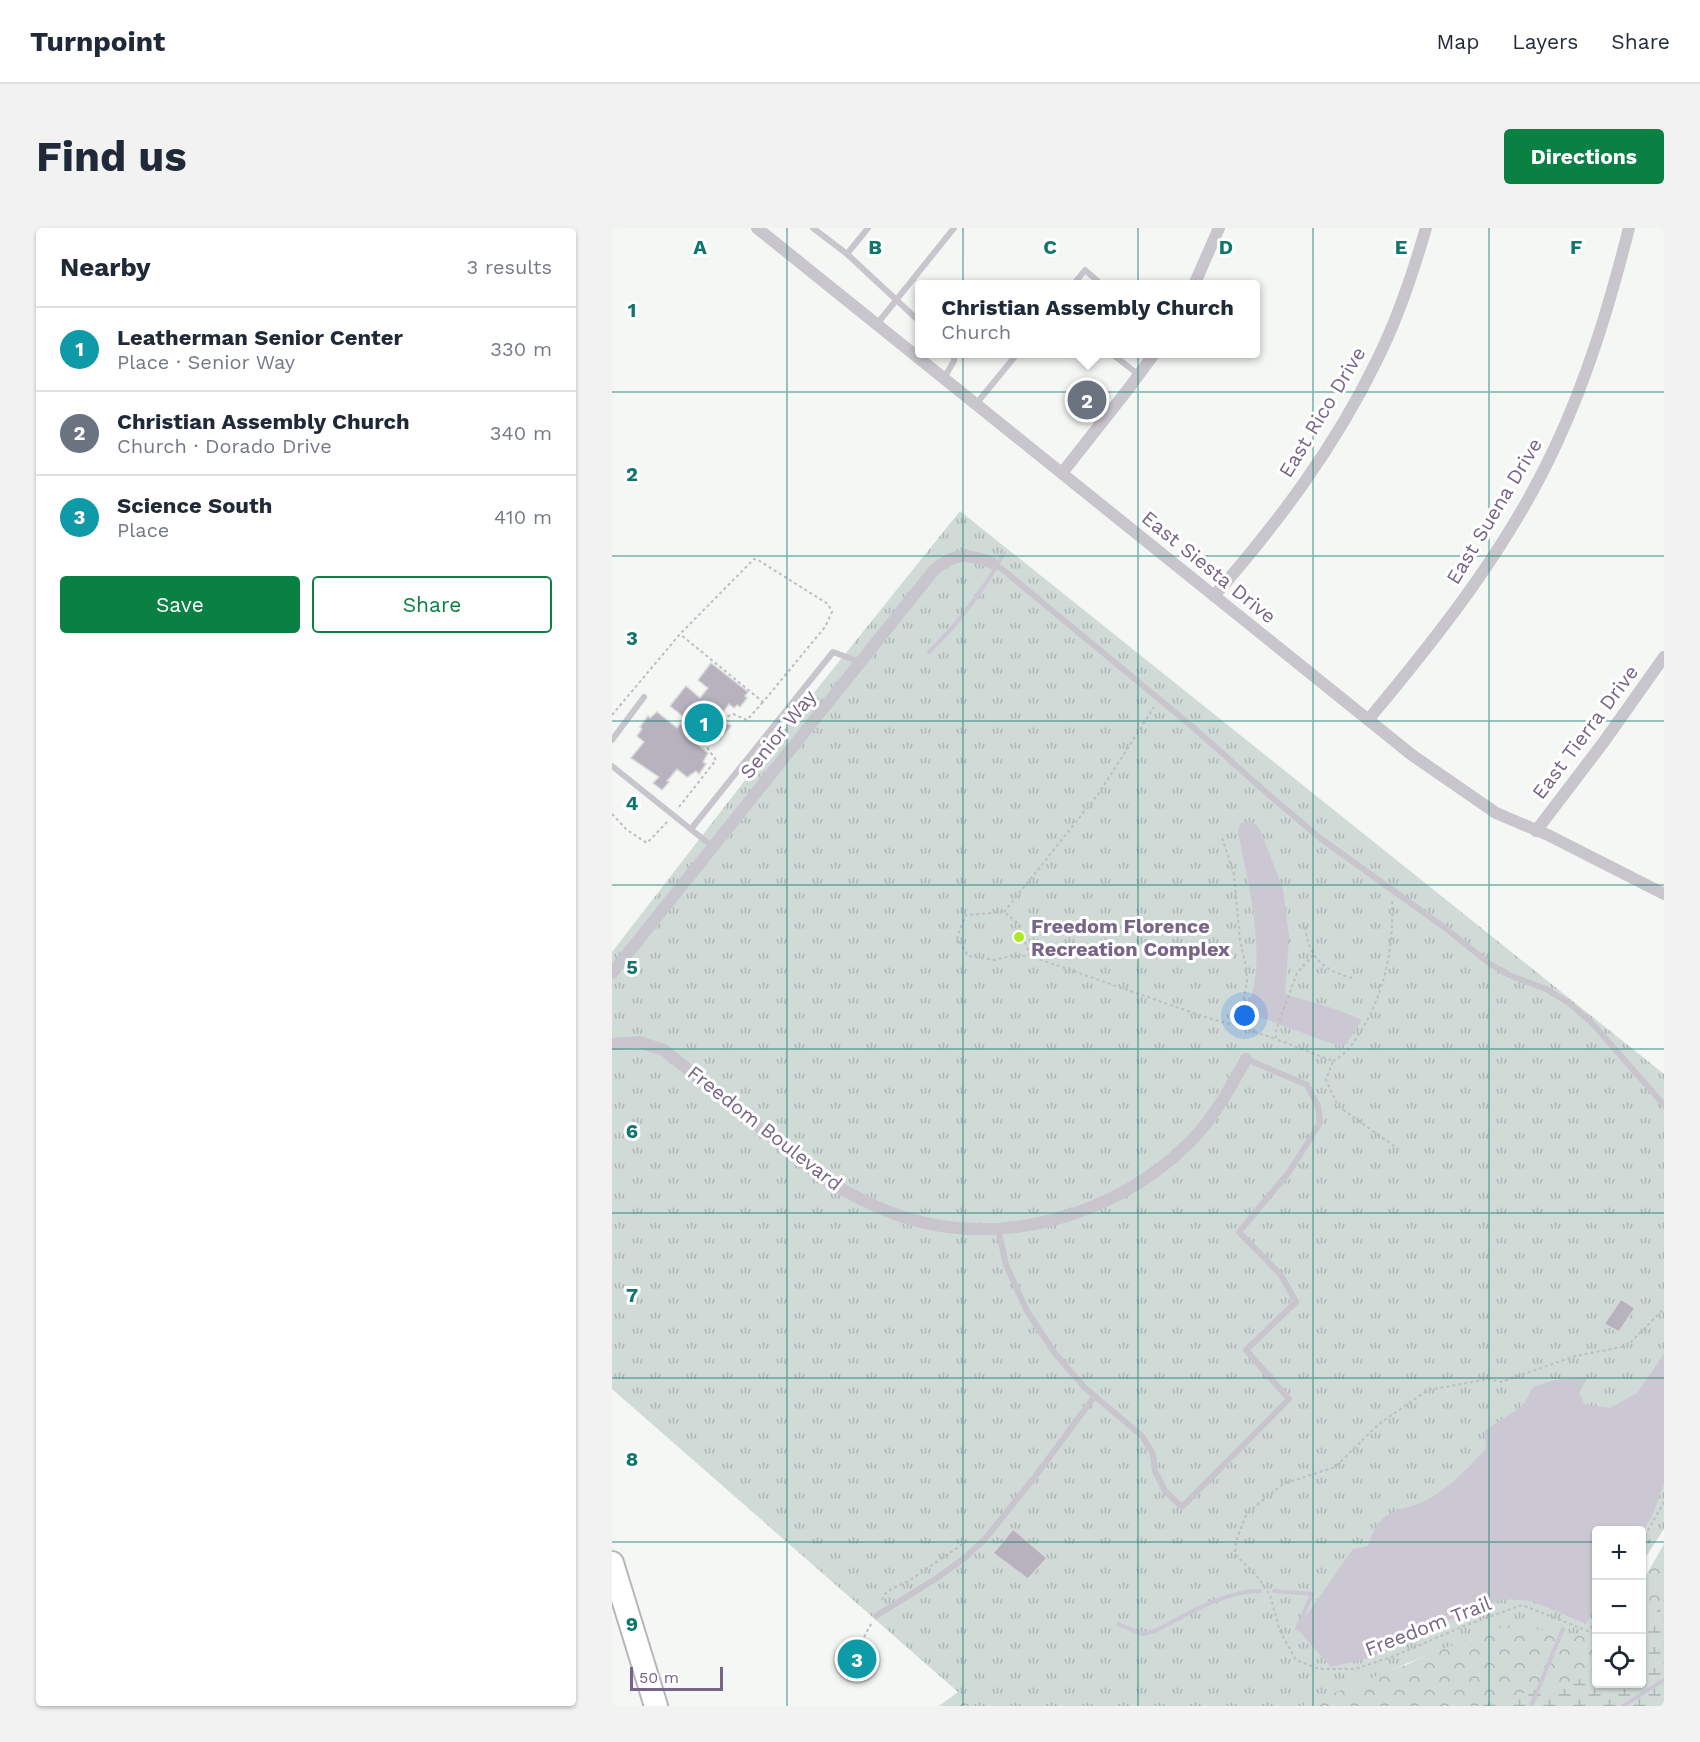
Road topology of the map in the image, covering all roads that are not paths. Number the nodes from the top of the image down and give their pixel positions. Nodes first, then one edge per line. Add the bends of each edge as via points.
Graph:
1 (813, 228) edge
2 (868, 228) edge
3 (954, 228) edge
4 (1219, 228) edge
5 (1426, 228) edge
6 (1629, 228) edge
7 (764, 230) edge
8 (847, 254) junction
9 (1077, 280) edge
10 (1096, 280) edge
11 (1196, 280) edge
12 (897, 301) junction
13 (915, 317) edge
14 (877, 325) junction
15 (915, 356) edge
16 (918, 358) edge
17 (954, 358) edge
18 (1014, 358) edge
19 (1117, 358) edge
20 (1151, 358) edge
21 (1139, 375) junction
22 (943, 378) junction
23 (976, 404) junction
24 (1062, 473) junction
25 (997, 566) joint
26 (1214, 596) junction
27 (1664, 657) edge
28 (860, 662) junction
29 (644, 697) dead end
30 (1368, 720) junction
31 (612, 740) edge
32 (612, 766) edge
33 (691, 829) junction
34 (1536, 831) junction
35 (713, 846) junction
36 (1664, 894) edge
37 (612, 973) edge
38 (612, 1044) edge
39 (1246, 1059) joint
40 (1664, 1105) edge
41 (998, 1228) junction
42 (1094, 1397) junction
43 (612, 1563) edge
44 (876, 1616) road end
45 (656, 1706) edge

1 - 8 lane
2 - 8 lane
3 - 12 lane
4 - 11 street
5 - 26 street, East Rico Drive via 1395,320 1351,410 1295,496
6 - 30 street, East Suena Drive via 1588,369 1536,484 1470,591
7 - 14 street, East Siesta Drive
8 - 12 lane
9 - 10 lane via 1085,270
12 - 13 lane
12 - 14 lane
14 - 15 street, East Siesta Drive
16 - 22 street, East Siesta Drive
17 - 22 lane
18 - 23 lane
19 - 21 lane
20 - 21 street
21 - 24 street
22 - 23 street, East Siesta Drive
23 - 24 street, East Siesta Drive
24 - 26 street, East Siesta Drive
25 - 28 street, Senior Way via 975,556 959,555 945,561
25 - 40 lane via 1320,838 1490,964 1569,1003 1593,1024
26 - 30 street, East Siesta Drive
27 - 34 street, East Tierra Drive
28 - 33 lane via 833,652
28 - 35 street, Senior Way
29 - 31 lane
30 - 34 street, East Siesta Drive via 1482,804
32 - 33 lane
33 - 35 lane
34 - 36 street, East Siesta Drive
35 - 37 street, Senior Way
38 - 41 street, Freedom Boulevard via 639,1042 664,1050 821,1177 845,1192 881,1209 930,1223
39 - 41 street, Freedom Boulevard via 1209,1120 1171,1160 1148,1177 1077,1213 1047,1222
39 - 42 lane via 1307,1085 1318,1106 1320,1123 1312,1137 1289,1172 1239,1232 1281,1275 1296,1302 1246,1350 1289,1400 1182,1507 1165,1491 1155,1471 1153,1454 1142,1436
41 - 42 lane via 1006,1265 1027,1311 1054,1352
42 - 44 lane via 985,1539 966,1557
43 - 45 highway

